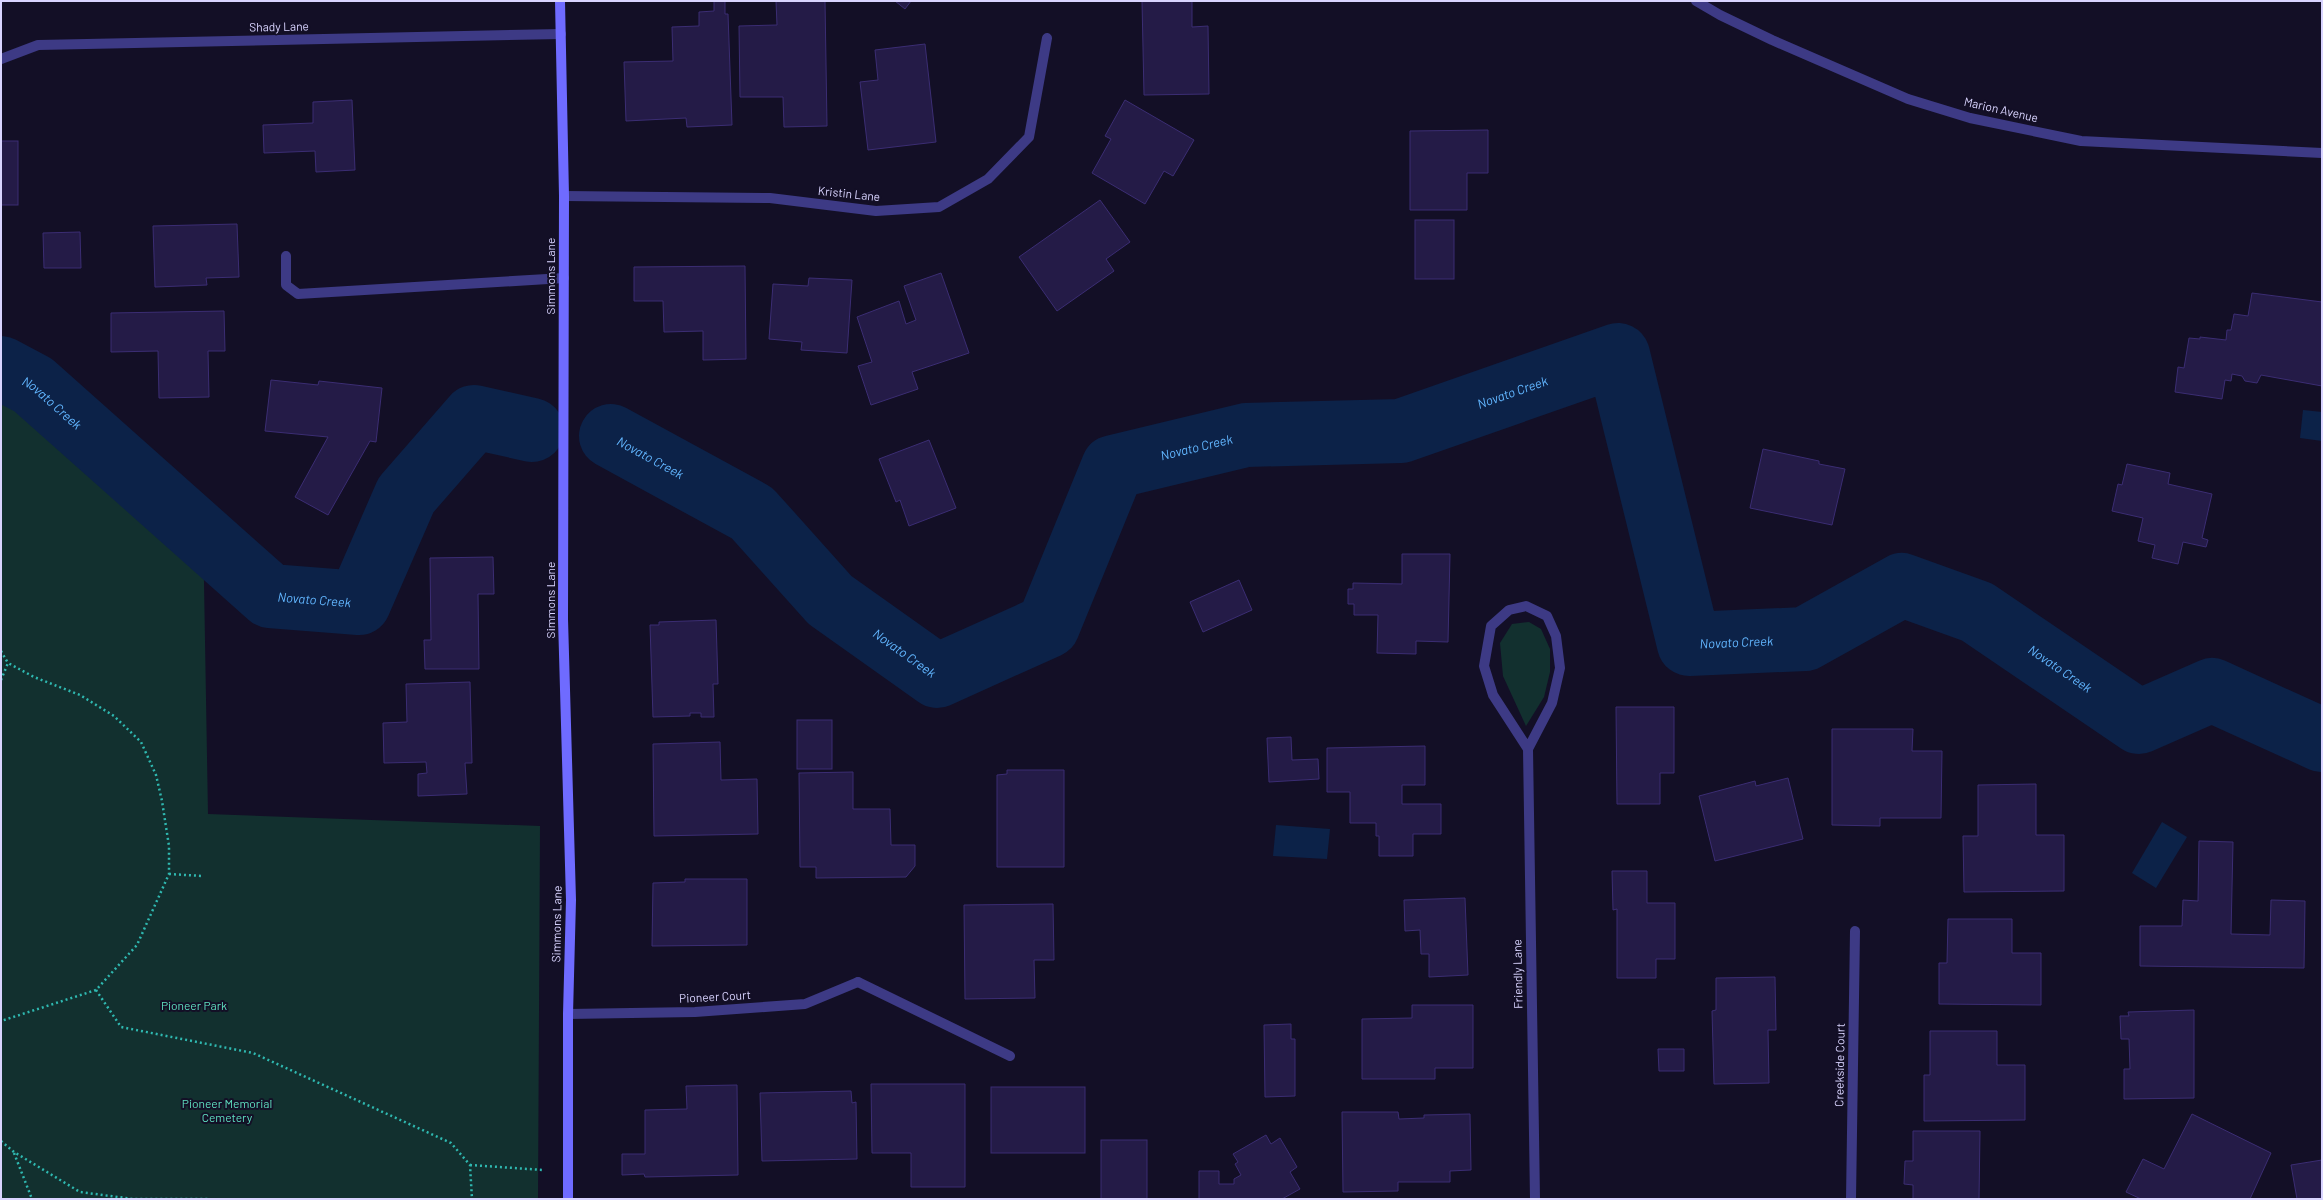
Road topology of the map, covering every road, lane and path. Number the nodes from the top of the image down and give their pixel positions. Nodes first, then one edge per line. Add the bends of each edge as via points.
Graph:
1 (560, 1) edge
2 (1696, 1) edge
3 (561, 34) junction
4 (1047, 38) dead end
5 (1, 59) edge
6 (2322, 153) edge
7 (564, 196) junction
8 (286, 256) dead end
9 (564, 278) junction
10 (1, 651) edge
11 (8, 663) junction
12 (1, 680) edge
13 (1528, 749) junction
14 (169, 874) junction
15 (203, 876) dead end
16 (1855, 931) dead end
17 (96, 990) junction
18 (568, 1014) junction
19 (1, 1021) edge
20 (1010, 1056) dead end
21 (1, 1141) edge
22 (14, 1152) junction
23 (470, 1165) junction
24 (568, 1172) junction
25 (32, 1199) edge
26 (208, 1199) edge
27 (472, 1199) edge
28 (568, 1199) edge
29 (1535, 1199) edge
30 (1851, 1199) edge

1 - 3 street, Simmons Lane
2 - 6 street, Marion Avenue via 1772,40 1908,100 1970,118 2081,141
3 - 5 street, Shady Lane via 38,45
3 - 7 street, Simmons Lane
4 - 7 street, Kristin Lane via 1029,137 988,179 939,207 876,211 770,198
7 - 9 street, Simmons Lane
8 - 9 street via 286,285 298,294
9 - 18 street, Simmons Lane via 563,619 571,900
10 - 11 path
11 - 12 path
11 - 14 path via 80,696 114,716 141,742 156,775 162,801 169,846
13 - 13 street, Friendly Lane via 1552,703 1560,668 1556,636 1547,616 1526,606 1509,610 1491,626 1484,666 1493,695
13 - 29 street, Friendly Lane
14 - 15 path
14 - 17 path via 137,944
16 - 30 street, Creekside Court
17 - 19 path
17 - 23 path via 121,1027 253,1053 451,1144
18 - 20 street, Pioneer Court via 694,1012 805,1004 858,982
18 - 24 street, Simmons Lane
21 - 22 path
22 - 25 path
22 - 26 path via 80,1192 133,1199
23 - 24 path
23 - 27 path
24 - 28 street, Simmons Lane

